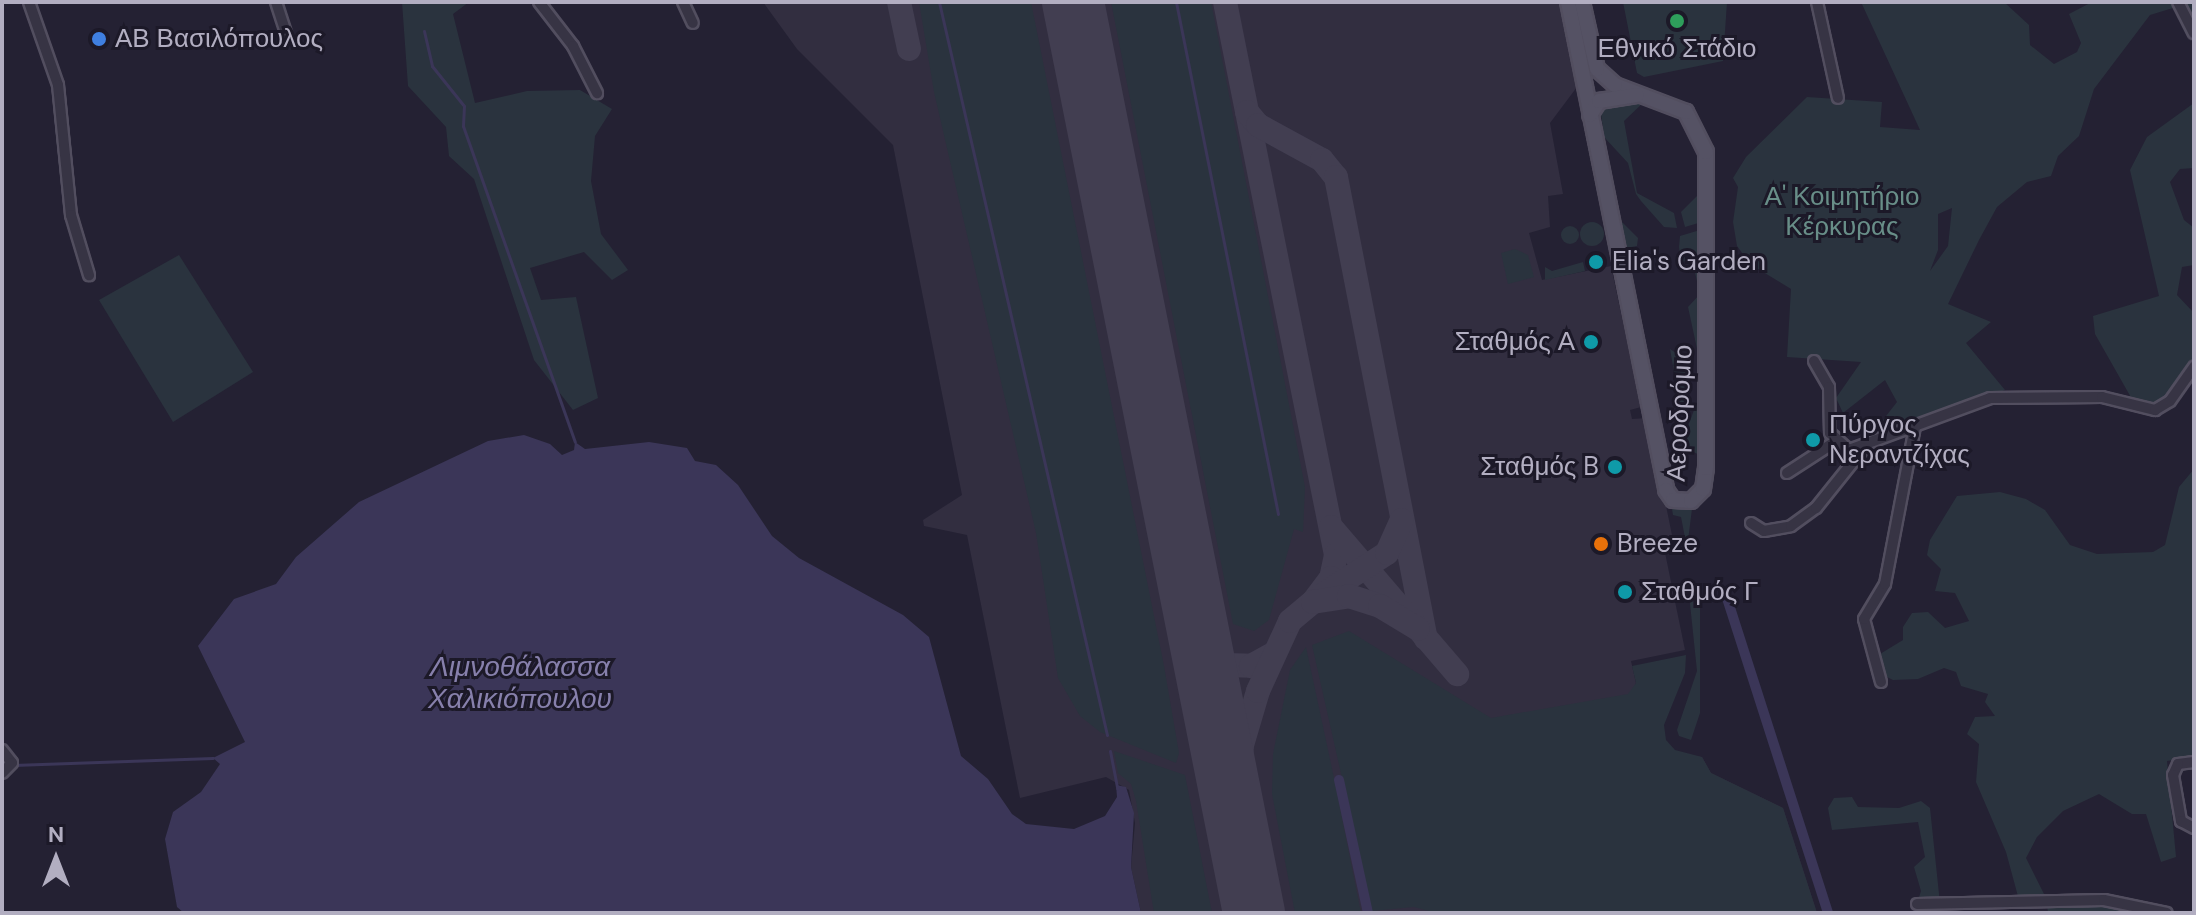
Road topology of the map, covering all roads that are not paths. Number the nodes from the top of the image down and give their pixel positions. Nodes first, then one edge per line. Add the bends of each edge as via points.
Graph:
1 (29, 2) edge
2 (276, 2) edge
3 (539, 2) edge
4 (683, 2) edge
5 (1568, 2) edge
6 (1582, 2) edge
7 (1817, 2) edge
8 (2178, 2) edge
9 (693, 23) dead end
10 (286, 32) dead end
11 (2194, 33) edge
12 (597, 93) dead end
13 (1641, 94) junction
14 (1838, 98) dead end
15 (1590, 115) junction
16 (89, 275) dead end
17 (1814, 361) dead end
18 (2194, 367) edge
19 (1915, 427) junction
20 (1835, 442) junction
21 (1864, 448) junction
22 (1787, 473) dead end
23 (1751, 523) dead end
24 (1881, 682) dead end
25 (2, 750) edge
26 (2194, 762) edge
27 (9, 768) edge
28 (2194, 828) edge
29 (1917, 904) dead end
30 (2167, 913) edge

1 - 16 street via 58,85 71,215
2 - 10 street
3 - 12 street via 573,46
4 - 9 street
5 - 15 main road, Αεροδρόμιο
6 - 13 main road, Αεροδρόμιο via 1597,69 1615,85
7 - 14 street
8 - 11 street
13 - 15 main road via 1599,101
13 - 15 main road, Αεροδρόμιο via 1686,112 1701,133 1708,163 1706,468 1700,495 1691,501 1673,500 1666,490
17 - 20 street via 1829,387
18 - 19 street via 2170,401 2155,410 2102,397 1990,398
19 - 21 street
19 - 24 street via 1885,584 1864,619
20 - 21 street via 1849,450
20 - 22 street
21 - 23 street via 1823,501 1791,526 1764,531
25 - 27 street
26 - 28 street via 2178,764 2173,775 2181,821
29 - 30 street via 2104,900

